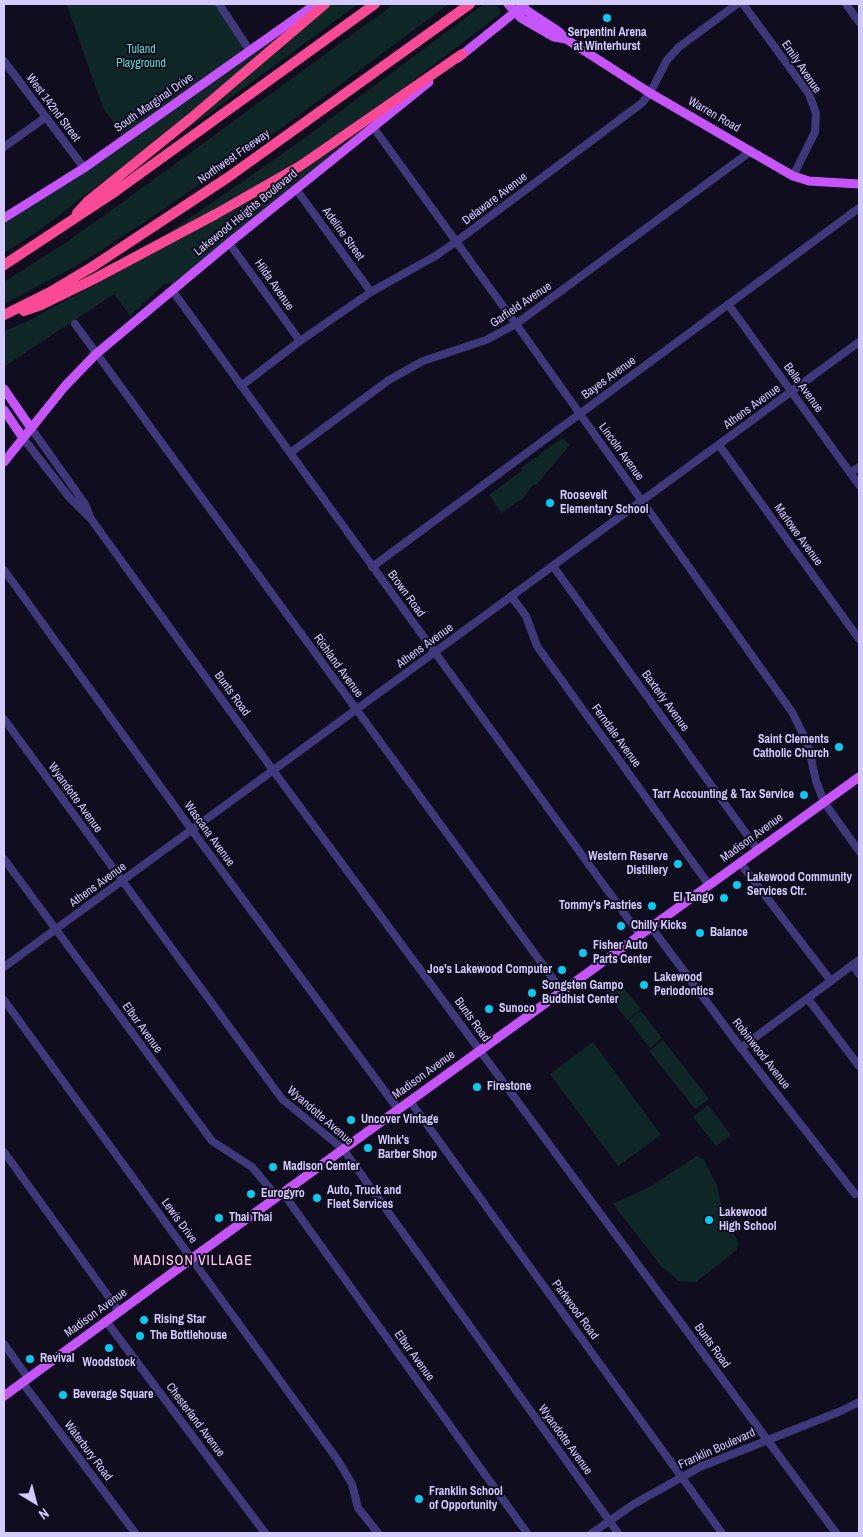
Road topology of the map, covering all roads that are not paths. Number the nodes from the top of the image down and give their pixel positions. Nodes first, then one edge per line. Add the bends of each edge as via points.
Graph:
1 (316, 4) edge
2 (324, 4) edge
3 (374, 4) edge
4 (470, 4) edge
5 (508, 4) edge
6 (525, 4) edge
7 (737, 4) edge
8 (743, 4) edge
9 (846, 4) edge
10 (222, 5) edge
11 (515, 11) junction
12 (858, 17) edge
13 (250, 51) junction
14 (462, 54) junction
15 (4, 61) edge
16 (650, 93) junction
17 (46, 117) junction
18 (374, 128) junction
19 (4, 147) edge
20 (751, 151) junction
21 (84, 168) junction
22 (793, 176) junction
23 (859, 184) edge
24 (296, 189) junction
25 (859, 208) edge
26 (4, 218) edge
27 (69, 223) junction
28 (456, 241) junction
29 (229, 243) junction
30 (4, 265) edge
31 (172, 290) junction
32 (372, 292) junction
33 (728, 304) junction
34 (4, 317) edge
35 (75, 324) dead end
36 (516, 324) junction
37 (300, 342) junction
38 (859, 342) edge
39 (96, 354) junction
40 (241, 386) junction
41 (4, 389) edge
42 (792, 392) junction
43 (4, 410) edge
44 (580, 414) junction
45 (31, 428) junction
46 (23, 438) junction
47 (719, 445) junction
48 (290, 453) junction
49 (4, 462) edge
50 (859, 466) edge
51 (850, 473) junction
52 (859, 485) edge
53 (642, 501) junction
54 (92, 519) junction
55 (553, 566) junction
56 (372, 567) junction
57 (4, 570) edge
58 (511, 596) junction
59 (859, 639) edge
60 (434, 652) junction
61 (356, 710) junction
62 (4, 719) edge
63 (274, 770) junction
64 (859, 777) edge
65 (824, 802) junction
66 (192, 830) junction
67 (758, 850) junction
68 (859, 851) edge
69 (4, 858) edge
70 (740, 863) junction
71 (122, 881) junction
72 (709, 885) junction
73 (651, 927) junction
74 (56, 929) junction
75 (640, 935) junction
76 (856, 963) edge
77 (4, 967) edge
78 (859, 974) edge
79 (831, 981) junction
80 (562, 991) junction
81 (808, 999) junction
82 (4, 1000) edge
83 (741, 1048) junction
84 (480, 1050) junction
85 (859, 1066) edge
86 (410, 1101) junction
87 (398, 1109) junction
88 (343, 1149) junction
89 (4, 1152) edge
90 (855, 1194) dead end
91 (280, 1195) junction
92 (192, 1258) junction
93 (119, 1311) junction
94 (106, 1321) junction
95 (4, 1344) edge
96 (25, 1380) junction
97 (4, 1396) edge
98 (859, 1402) edge
99 (767, 1440) junction
100 (682, 1477) junction
101 (609, 1521) junction
102 (135, 1533) edge
103 (266, 1533) edge
104 (378, 1533) edge
105 (527, 1533) edge
106 (592, 1533) edge
107 (618, 1533) edge
108 (722, 1533) edge
109 (836, 1533) edge

1 - 13 main road, South Marginal Drive
2 - 27 highway via 87,202
3 - 27 highway
4 - 34 highway, Northwest Freeway via 227,178 92,267
5 - 11 main road, Warren Road
6 - 11 main road, Lakewood Heights Boulevard
7 - 16 street, Delaware Avenue via 679,47
8 - 22 street, Emily Avenue via 808,94 816,112 814,132
9 - 12 street
10 - 13 street
11 - 14 main road, Lakewood Heights Boulevard
11 - 16 main road, Warren Road via 526,10
13 - 21 main road, South Marginal Drive
14 - 18 main road, Lakewood Heights Boulevard
14 - 34 highway via 283,176 94,279 41,305
15 - 17 street, West 142nd Street
16 - 20 main road, Warren Road
16 - 28 street, Delaware Avenue via 642,103
17 - 19 street
17 - 21 street, West 142nd Street
18 - 24 main road, Lakewood Heights Boulevard
18 - 28 street, Lincoln Avenue
20 - 22 main road, Warren Road
20 - 36 street, Garfield Avenue
21 - 26 main road, South Marginal Drive
22 - 23 main road, Warren Road via 808,181
24 - 29 main road, Lakewood Heights Boulevard
24 - 32 street, Adeline Street
25 - 33 street, Bayes Avenue
27 - 30 highway
28 - 32 street, Delaware Avenue
28 - 36 street, Lincoln Avenue
29 - 31 main road, Lakewood Heights Boulevard
29 - 37 street, Hilda Avenue
31 - 39 main road, Lakewood Heights Boulevard
31 - 40 street, Brown Road
32 - 37 street, Delaware Avenue
33 - 42 street, Belle Avenue
33 - 44 street, Bayes Avenue
35 - 39 street, Richland Avenue
36 - 44 street, Lincoln Avenue
36 - 48 street, Garfield Avenue via 486,340 423,361 389,380
37 - 40 street, Delaware Avenue
38 - 42 street, Athens Avenue
39 - 45 main road, Lakewood Heights Boulevard
39 - 61 street, Richland Avenue
40 - 48 street, Brown Road
41 - 45 main road
42 - 47 street, Athens Avenue
42 - 51 street, Belle Avenue
43 - 46 main road
44 - 53 street, Lincoln Avenue
44 - 56 street, Bayes Avenue
45 - 46 main road, Lakewood Heights Boulevard
45 - 54 street, Bunts Road via 85,504
46 - 49 main road, Lakewood Heights Boulevard
46 - 54 street, Bunts Road via 69,496
47 - 53 street, Athens Avenue
47 - 59 street, Marlowe Avenue
48 - 56 street, Brown Road
50 - 51 street
51 - 52 street, Belle Avenue
53 - 55 street, Athens Avenue
53 - 65 street, Lincoln Avenue via 792,712 809,749
54 - 63 street, Bunts Road
55 - 58 street, Athens Avenue
55 - 67 street, Baxterly Avenue
56 - 60 street, Brown Road
57 - 66 street, Wascana Avenue
58 - 60 street, Athens Avenue
58 - 72 street, Ferndale Avenue via 526,616 537,646
60 - 61 street, Athens Avenue
60 - 75 street, Brown Road
61 - 63 street, Athens Avenue
61 - 80 street, Richland Avenue
62 - 71 street, Wyandotte Avenue
63 - 66 street, Athens Avenue
63 - 84 street, Bunts Road
64 - 65 main road, Madison Avenue
65 - 67 main road, Madison Avenue
65 - 68 street, Lincoln Avenue
66 - 71 street, Athens Avenue
66 - 87 street, Wascana Avenue
67 - 70 main road, Madison Avenue
69 - 74 street, Elbur Avenue
70 - 72 main road, Madison Avenue
70 - 79 street
71 - 74 street, Athens Avenue
71 - 88 street, Wyandotte Avenue via 282,1099
72 - 73 main road, Madison Avenue
73 - 75 main road, Madison Avenue
73 - 83 street, Robinwood Avenue
74 - 77 street, Athens Avenue
74 - 91 street, Elbur Avenue via 212,1141 252,1167
75 - 80 main road, Madison Avenue
76 - 78 street
76 - 79 street
79 - 81 street
80 - 84 main road, Madison Avenue
81 - 83 street
81 - 85 street
82 - 92 street, Lewis Drive
83 - 90 street, Robinwood Avenue
84 - 86 main road, Madison Avenue
84 - 99 street, Bunts Road
86 - 87 main road, Madison Avenue
86 - 100 street, Parkwood Road
87 - 88 main road, Madison Avenue
88 - 91 main road, Madison Avenue
88 - 101 street, Wyandotte Avenue
89 - 93 street
91 - 92 main road, Madison Avenue
91 - 105 street, Elbur Avenue
92 - 93 main road, Madison Avenue
92 - 104 street, Lewis Drive via 337,1459 352,1484 358,1508
93 - 94 main road, Madison Avenue
94 - 96 main road, Madison Avenue
94 - 103 street, Chesterland Avenue
95 - 96 street, Waterbury Road
96 - 97 main road, Madison Avenue
96 - 102 street, Waterbury Road
98 - 99 street, Franklin Boulevard
99 - 100 street, Franklin Boulevard via 718,1458
99 - 109 street, Bunts Road
100 - 101 street, Franklin Boulevard
100 - 108 street, Parkwood Road
101 - 106 street, Franklin Boulevard
101 - 107 street, Wyandotte Avenue

